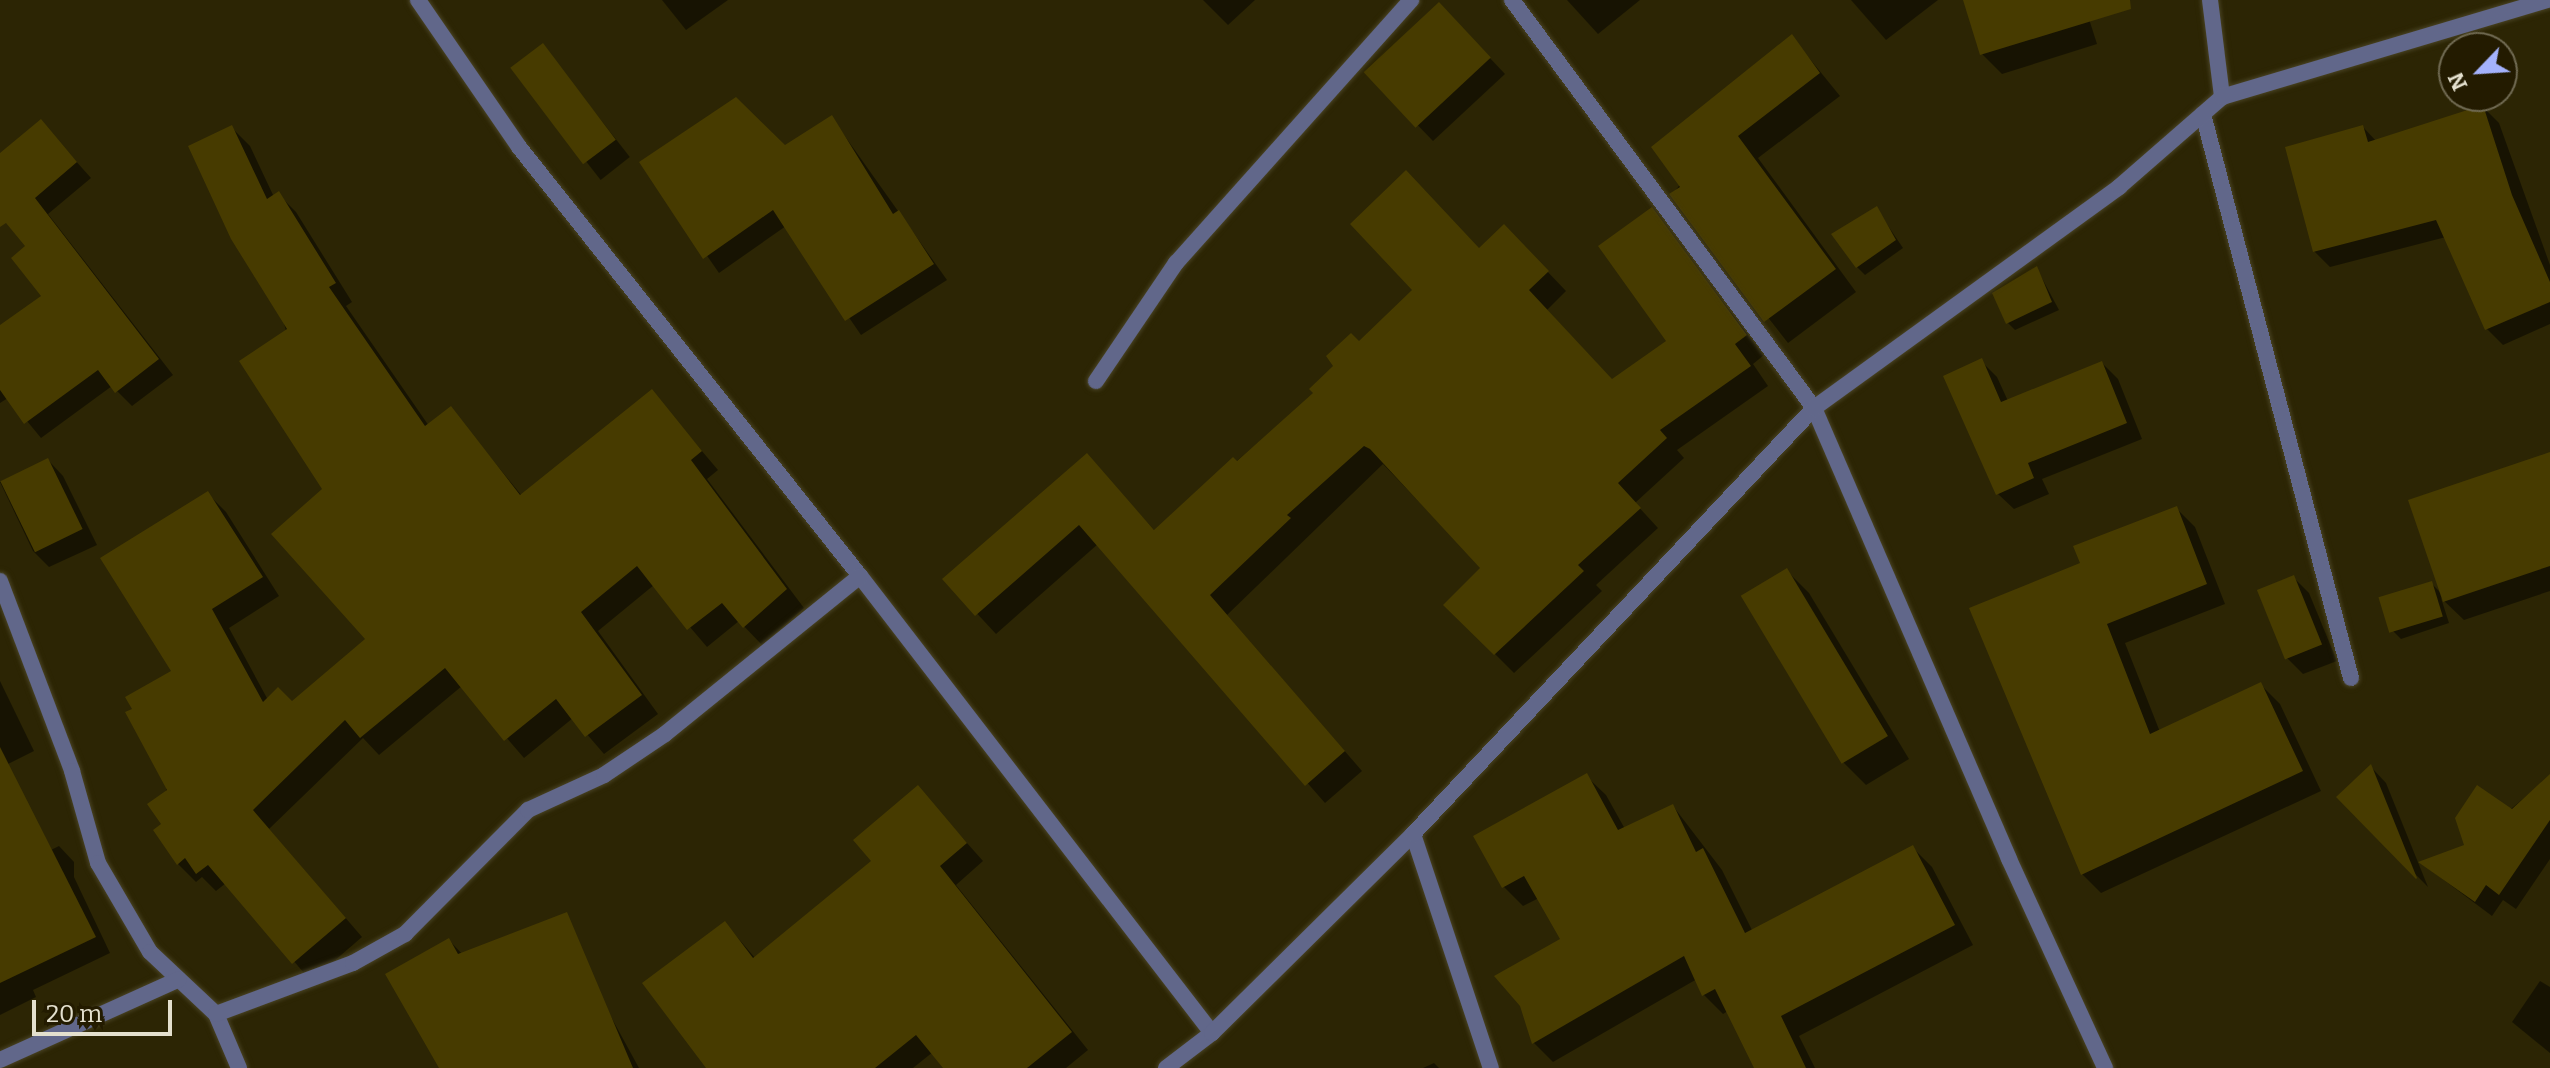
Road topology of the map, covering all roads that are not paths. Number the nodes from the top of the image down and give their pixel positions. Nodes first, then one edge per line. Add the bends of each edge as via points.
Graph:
1 (418, 0) edge
2 (1411, 0) edge
3 (1512, 0) edge
4 (2210, 0) edge
5 (2548, 0) edge
6 (2222, 97) junction
7 (2203, 114) junction
8 (1096, 381) dead end
9 (1814, 408) junction
10 (860, 576) junction
11 (0, 581) edge
12 (2351, 678) dead end
13 (1413, 834) junction
14 (179, 979) junction
15 (216, 1014) junction
16 (1212, 1033) junction
17 (0, 1060) edge
18 (239, 1068) edge
19 (1166, 1068) edge
20 (1491, 1068) edge
21 (2105, 1068) edge

1 - 10 street via 519,147
2 - 8 street via 1176,263
3 - 9 street
4 - 6 street
5 - 6 street
6 - 7 street
7 - 9 street via 2119,187
7 - 12 street
9 - 13 street
9 - 21 street
10 - 15 street via 665,734 604,775 528,810 405,934 353,963
10 - 16 street
11 - 14 street via 72,771 98,863 150,952
13 - 16 street
13 - 20 street
14 - 15 street
14 - 17 street
15 - 18 street
16 - 19 street

